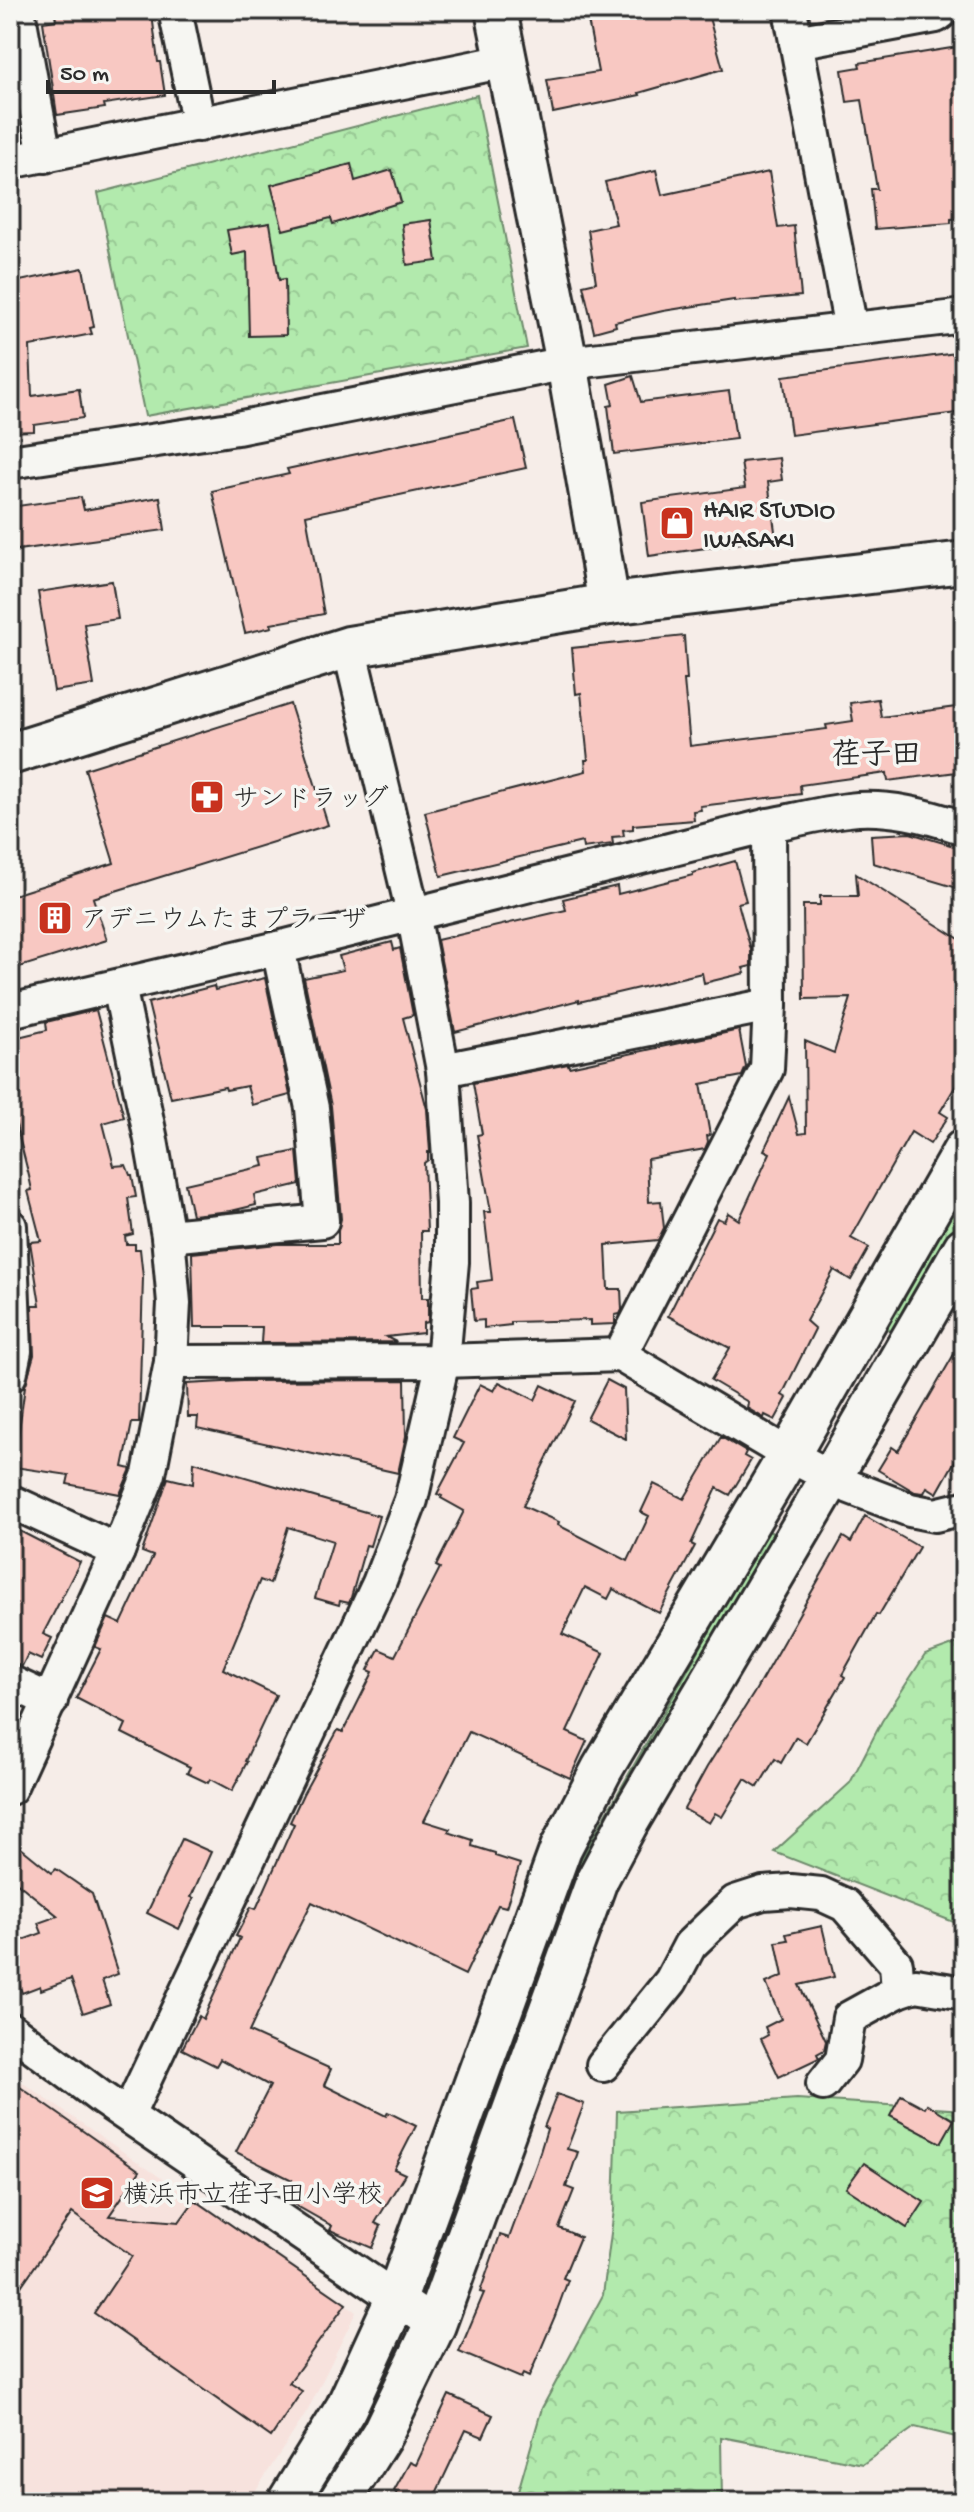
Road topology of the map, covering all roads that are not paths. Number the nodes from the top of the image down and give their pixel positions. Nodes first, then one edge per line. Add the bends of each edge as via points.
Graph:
1 (18, 10) edge
2 (175, 10) edge
3 (496, 10) edge
4 (790, 10) edge
5 (944, 10) edge
6 (796, 42) junction
7 (506, 61) junction
8 (199, 125) junction
9 (45, 156) junction
10 (10, 162) edge
11 (964, 316) edge
12 (851, 329) junction
13 (567, 363) junction
14 (10, 462) edge
15 (964, 562) edge
16 (609, 604) junction
17 (349, 647) junction
18 (10, 754) edge
19 (769, 825) junction
20 (964, 828) edge
21 (413, 913) junction
22 (278, 948) junction
23 (119, 986) junction
24 (770, 1005) junction
25 (10, 1011) edge
26 (443, 1070) junction
27 (964, 1150) edge
28 (10, 1226) edge
29 (168, 1236) junction
30 (964, 1248) edge
31 (620, 1355) junction
32 (443, 1361) junction
33 (171, 1362) junction
34 (10, 1375) edge
35 (789, 1455) junction
36 (831, 1478) junction
37 (10, 1501) edge
38 (964, 1508) edge
39 (118, 1551) junction
40 (10, 1682) edge
41 (51, 1701) junction
42 (10, 1788) edge
43 (898, 1991) junction
44 (964, 1993) edge
45 (10, 2029) edge
46 (603, 2065) dead end
47 (823, 2084) dead end
48 (128, 2115) junction
49 (396, 2299) junction
50 (435, 2325) junction
51 (288, 2502) edge
52 (339, 2502) edge

1 - 9 street
2 - 8 street
3 - 7 street
4 - 6 street
5 - 6 street via 936,16
6 - 12 street
7 - 8 street
7 - 13 street
8 - 9 street
9 - 10 street
11 - 12 street
12 - 13 street
13 - 14 street via 237,428
13 - 16 street
15 - 16 street
16 - 17 street
17 - 18 street
17 - 21 street
19 - 20 street via 850,809 891,810
19 - 21 street
19 - 24 street
21 - 22 street
21 - 26 street
22 - 23 street
22 - 29 street via 312,1108 322,1221
23 - 25 street
23 - 29 street
24 - 26 street
24 - 31 street via 767,1069
26 - 32 street via 452,1203
27 - 35 street
28 - 34 street via 15,1351
29 - 33 street via 174,1303
30 - 36 street
31 - 32 street
31 - 35 street
32 - 33 street
32 - 48 street via 411,1500 379,1583
33 - 39 street via 149,1474
35 - 36 street
35 - 49 street via 602,1769 561,1848
36 - 38 street via 910,1510 935,1515
36 - 50 street via 597,1880
37 - 39 street
39 - 41 street
40 - 41 street
41 - 42 street
43 - 44 street via 916,1985
43 - 46 street via 896,1964 845,1905 821,1894 763,1893 735,1902 690,1945 671,1981
43 - 47 street via 849,2018 842,2060
45 - 48 street
48 - 49 street
49 - 50 street
49 - 51 street via 346,2408
50 - 52 street via 382,2434

